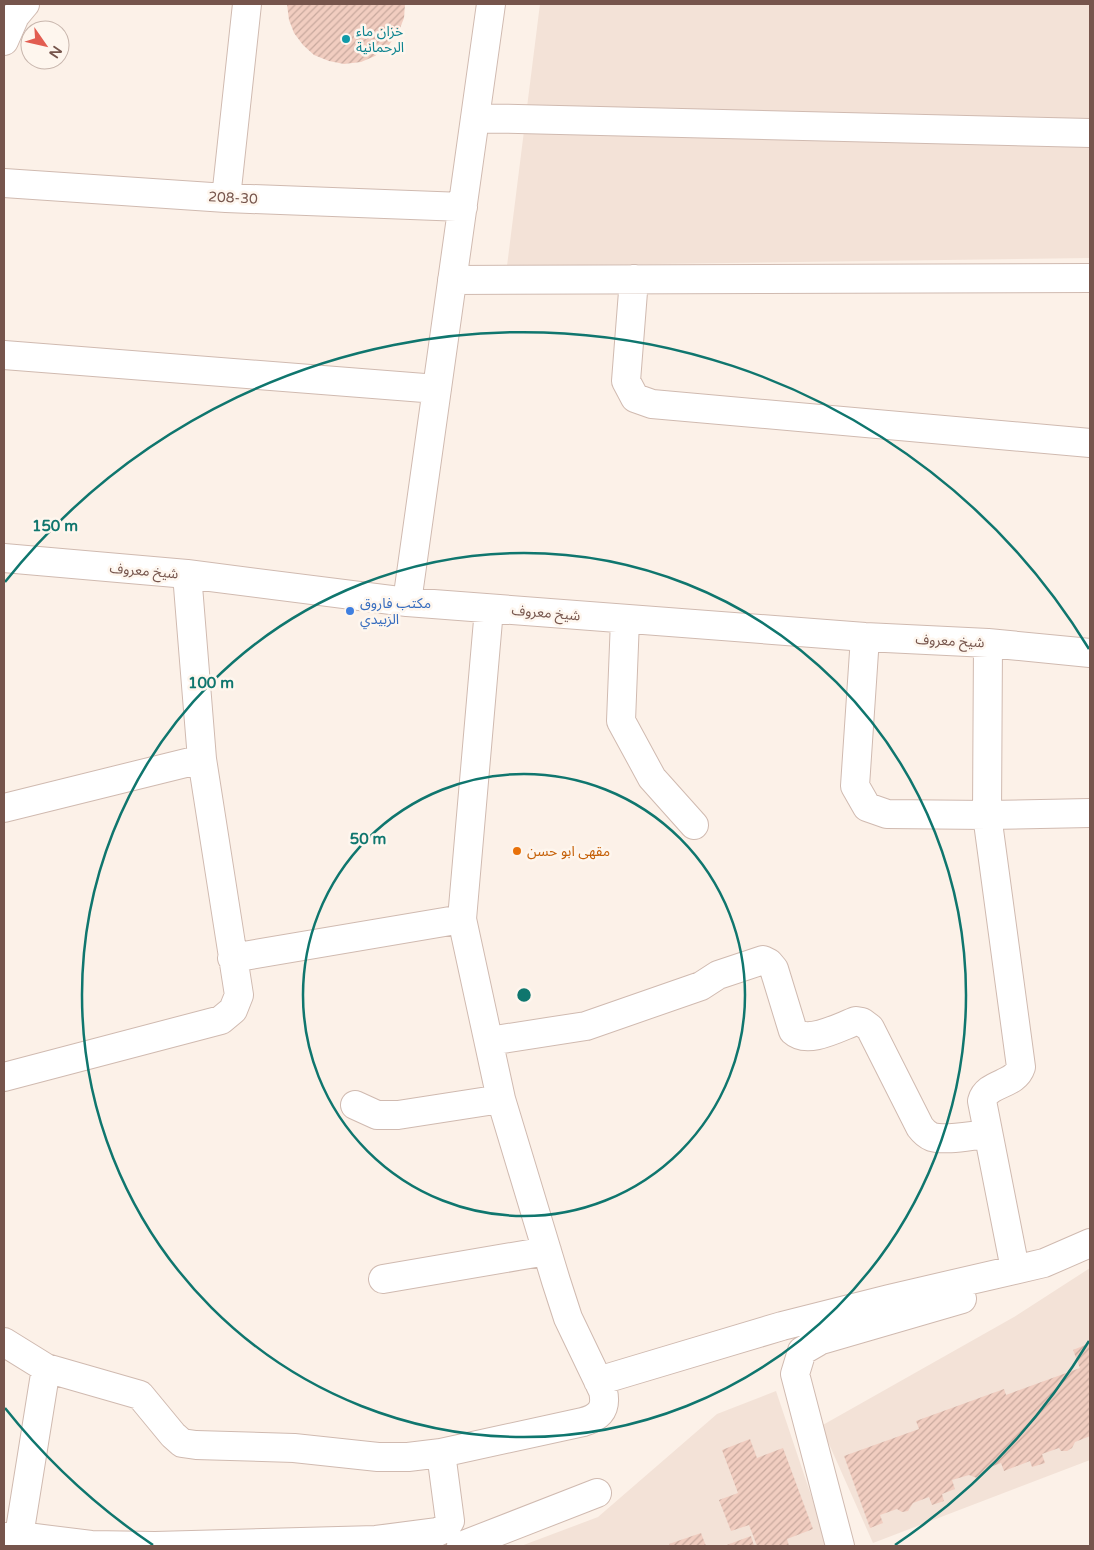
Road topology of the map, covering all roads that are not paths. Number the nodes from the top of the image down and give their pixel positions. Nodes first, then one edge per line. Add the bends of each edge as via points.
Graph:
1 (25, 4) edge
2 (246, 4) edge
3 (491, 4) edge
4 (4, 41) edge
5 (475, 118) junction
6 (1090, 133) edge
7 (4, 184) edge
8 (226, 198) junction
9 (462, 207) junction
10 (1090, 278) edge
11 (634, 279) junction
12 (452, 280) junction
13 (4, 354) edge
14 (437, 389) junction
15 (1090, 443) edge
16 (4, 558) edge
17 (186, 574) junction
18 (407, 602) junction
19 (489, 609) junction
20 (625, 620) junction
21 (865, 637) junction
22 (988, 643) junction
23 (1090, 653) edge
24 (202, 760) junction
25 (4, 808) edge
26 (1090, 813) edge
27 (987, 815) junction
28 (694, 825) dead end
29 (462, 919) junction
30 (232, 958) junction
31 (489, 1041) junction
32 (4, 1077) edge
33 (501, 1099) junction
34 (355, 1105) dead end
35 (988, 1134) junction
36 (1090, 1243) edge
37 (547, 1251) junction
38 (1090, 1256) edge
39 (1015, 1269) junction
40 (383, 1279) dead end
41 (4, 1342) edge
42 (46, 1368) junction
43 (598, 1381) junction
44 (441, 1453) junction
45 (597, 1493) dead end
46 (11, 1536) edge
47 (461, 1546) edge
48 (840, 1546) edge

1 - 4 street via 15,16
2 - 8 street
3 - 5 street
5 - 6 street
5 - 9 street
7 - 8 street, 208-30
8 - 9 street, 208-30
9 - 12 street
10 - 11 street
11 - 12 street
11 - 15 street via 626,381 635,398 652,404
12 - 14 street
13 - 14 street
14 - 18 street
16 - 17 street, شیخ معروف
17 - 18 street, شیخ معروف
17 - 24 street
18 - 19 street, شیخ معروف
19 - 20 street, شیخ معروف
19 - 29 street
20 - 21 street, شیخ معروف
20 - 28 street via 621,721 652,778
21 - 22 street, شیخ معروف
21 - 27 street via 855,786 867,807 887,814
22 - 23 street, شیخ معروف
22 - 27 street
24 - 25 street
24 - 30 street
26 - 27 street
27 - 35 street via 1020,1067 1015,1077 983,1095
29 - 30 street
29 - 31 street
30 - 32 street via 239,995 233,1010 221,1020
31 - 33 street
31 - 35 street via 586,1026 701,986 718,975 763,960 774,969 793,1031 798,1036 815,1036 856,1021 862,1022 870,1028 924,1133 932,1137
33 - 34 street via 398,1115 377,1115
33 - 37 street
35 - 39 street
36 - 39 street via 1044,1263
37 - 40 street
37 - 43 street via 568,1318
38 - 48 street via 1020,1282 821,1340 802,1351 795,1374
39 - 43 street via 782,1326
41 - 42 street
42 - 44 street via 140,1395 172,1435 182,1442 294,1448 378,1457 408,1458
42 - 46 street
43 - 44 street via 605,1402 594,1419
44 - 46 street via 450,1520 438,1532 376,1540 155,1546 91,1545
45 - 47 street

